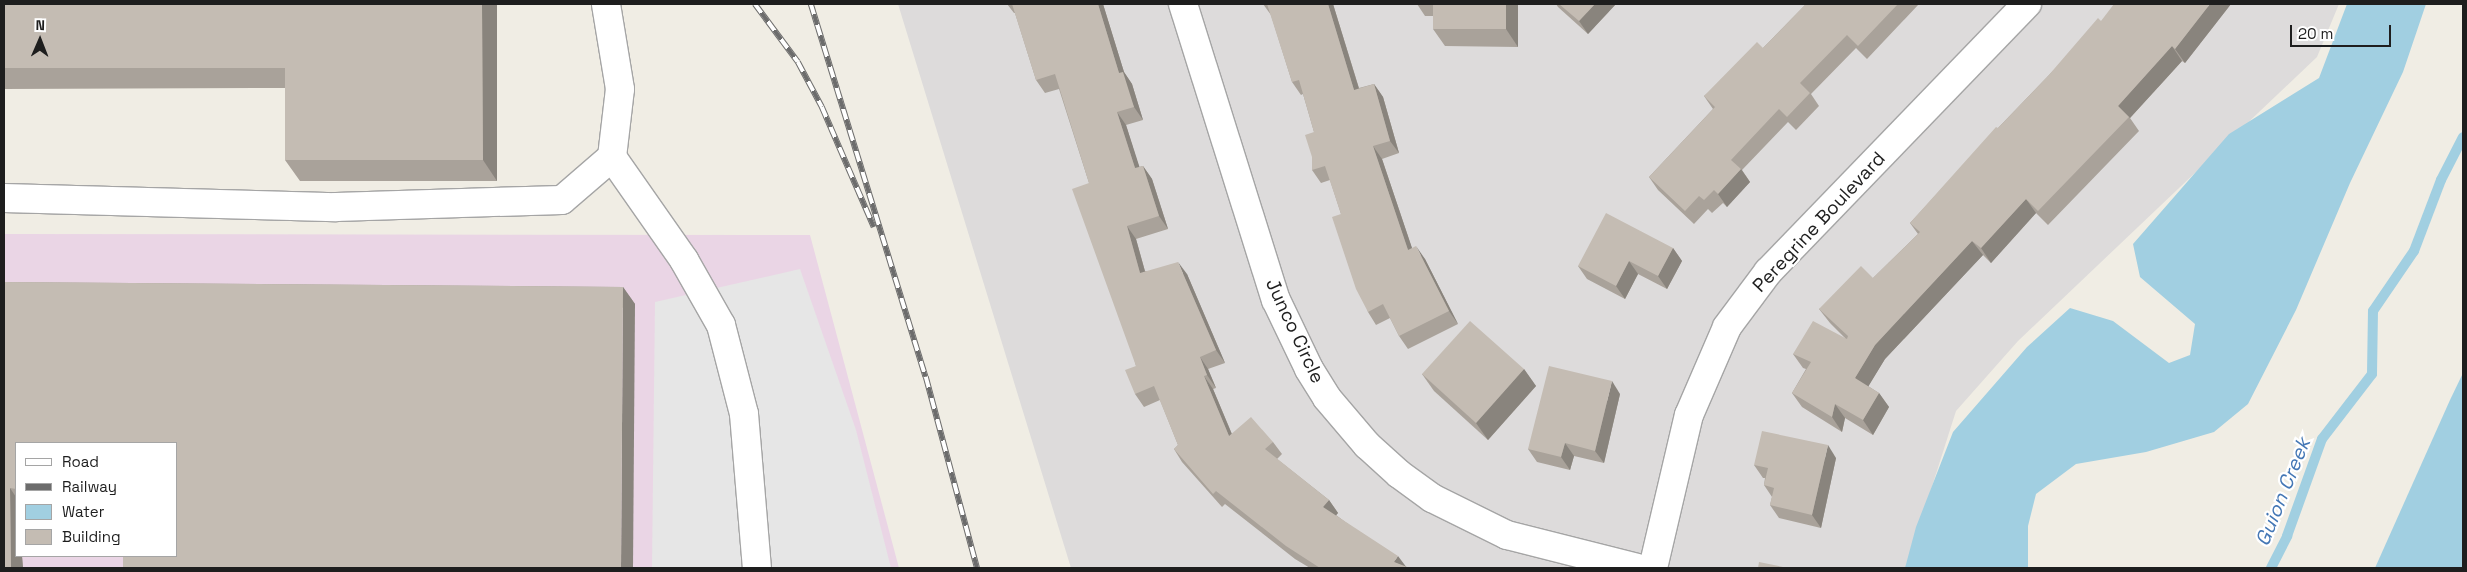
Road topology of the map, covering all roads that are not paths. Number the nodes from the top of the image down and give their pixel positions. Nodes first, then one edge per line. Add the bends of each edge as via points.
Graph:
1 (606, 4) edge
2 (1183, 4) edge
3 (2028, 4) edge
4 (612, 157) junction
5 (4, 198) edge
6 (757, 568) edge
7 (1637, 568) edge
8 (1653, 568) edge

1 - 4 street via 620,89
2 - 7 street, Junco Circle via 1276,300 1309,370 1327,398 1367,445 1432,498 1506,535
3 - 8 street, Peregrine Boulevard via 1768,272 1727,327 1689,415
4 - 5 street via 562,200 336,207
4 - 6 street via 684,260 721,325 744,414

